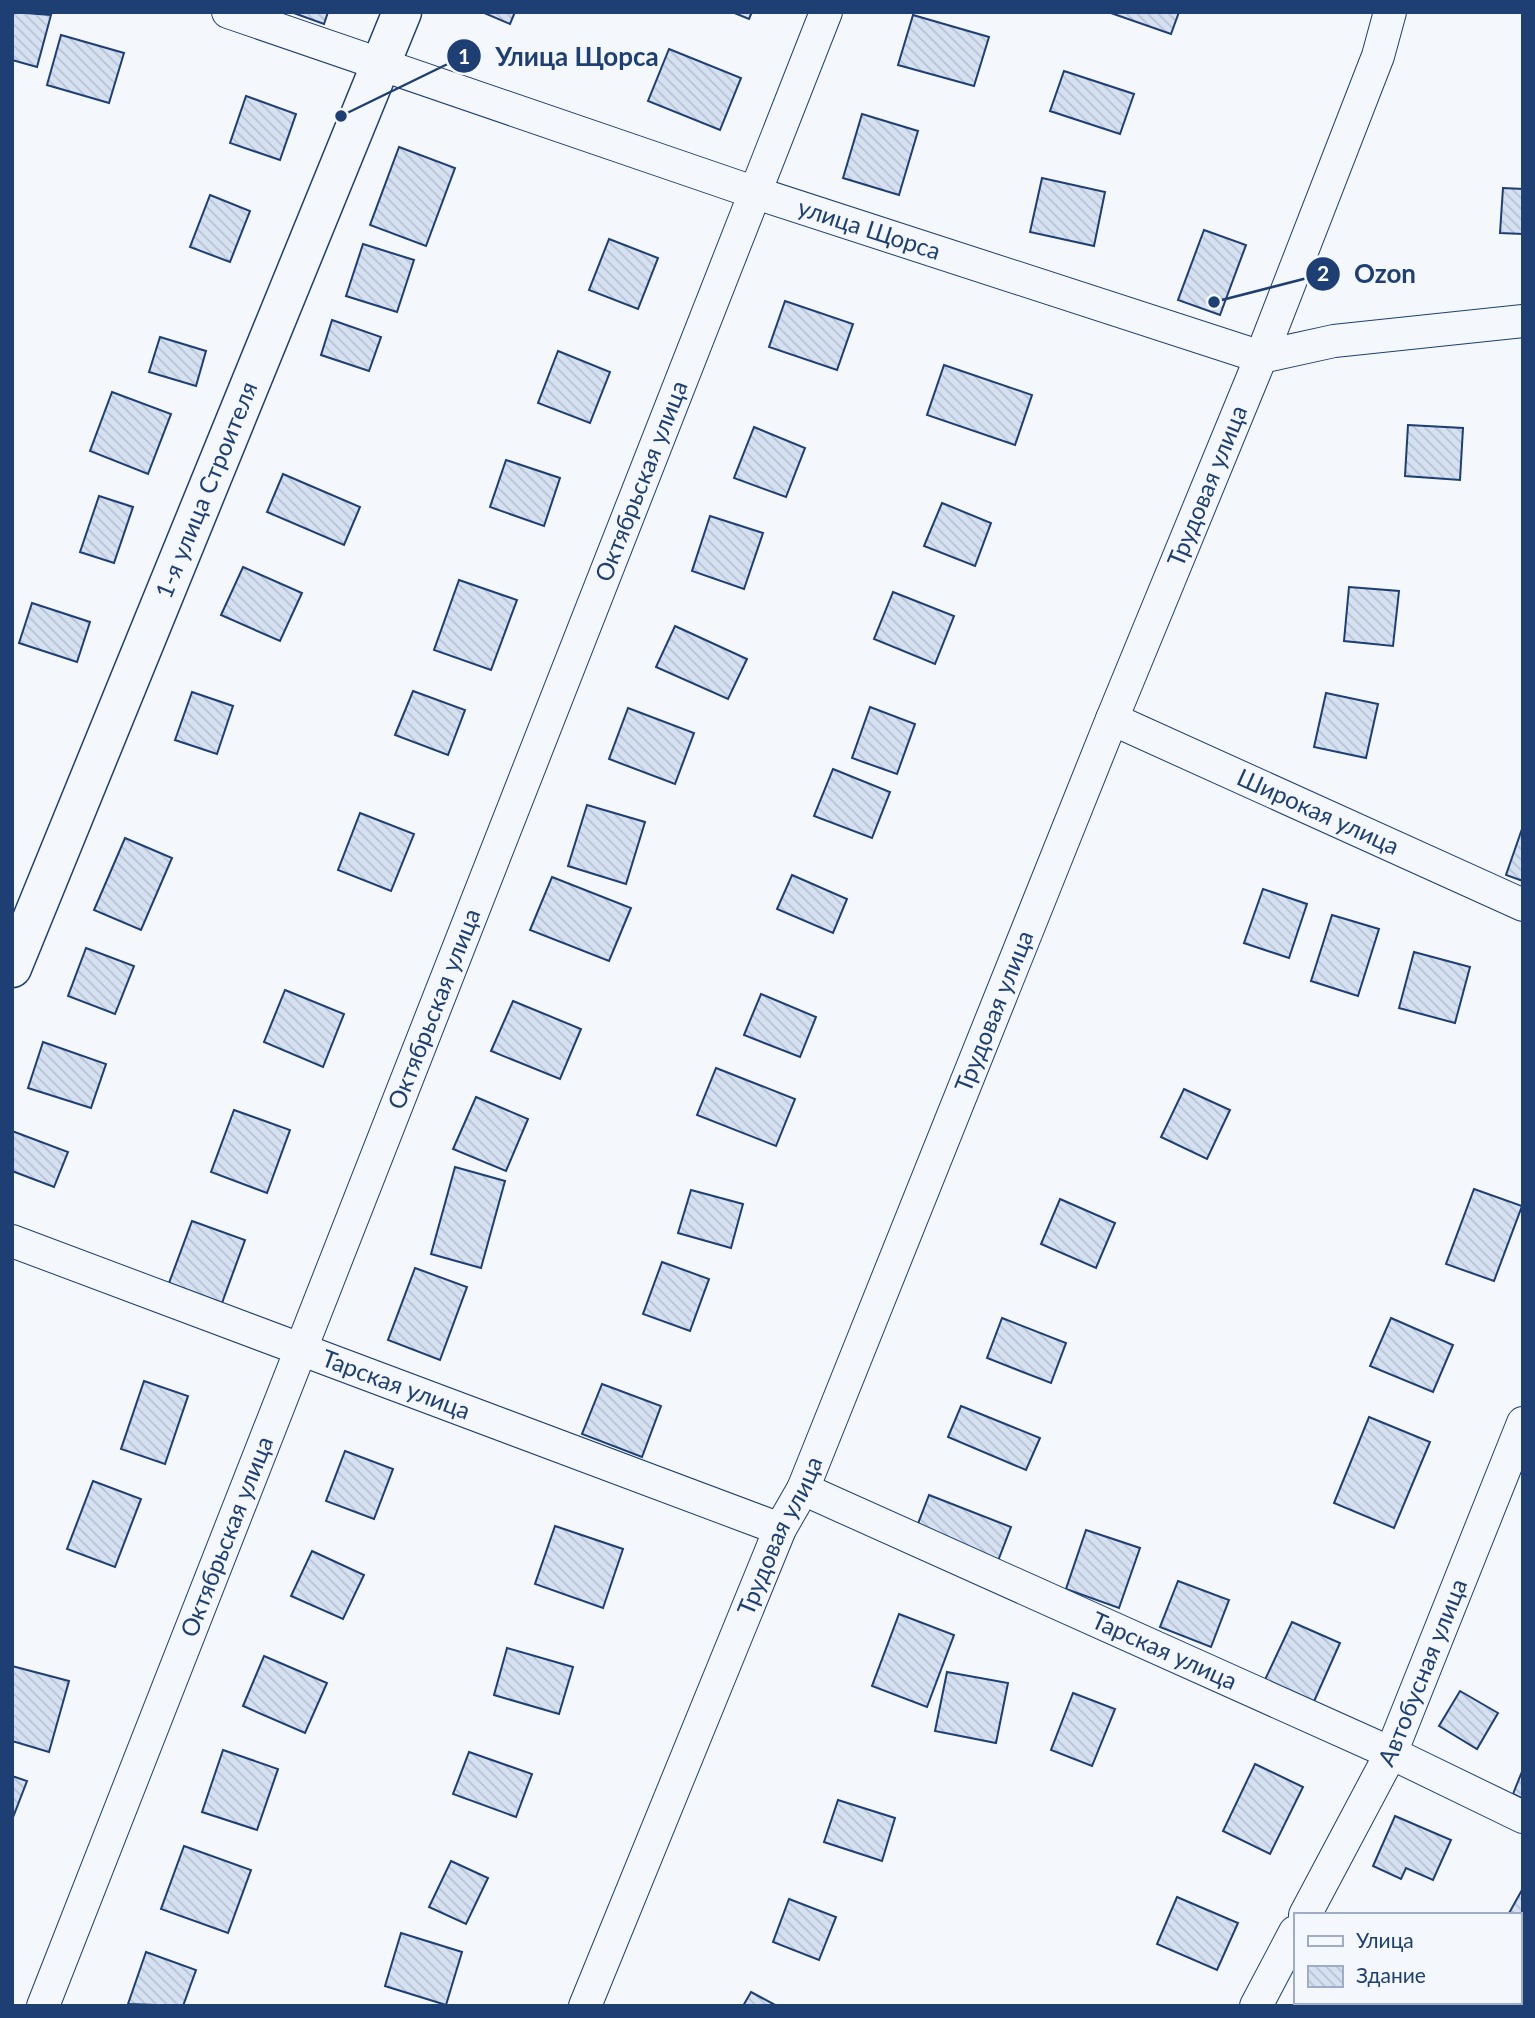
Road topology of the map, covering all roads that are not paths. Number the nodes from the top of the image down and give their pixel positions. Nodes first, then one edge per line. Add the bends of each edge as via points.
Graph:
1 (228, 12) edge
2 (402, 12) edge
3 (826, 12) edge
4 (1390, 12) edge
5 (381, 67) junction
6 (756, 193) junction
7 (1523, 321) edge
8 (1261, 357) junction
9 (1112, 719) junction
10 (1523, 905) edge
11 (12, 968) edge
12 (12, 1241) edge
13 (301, 1349) junction
14 (1523, 1423) edge
15 (803, 1489) junction
16 (780, 1529) junction
17 (1391, 1753) junction
18 (1523, 1817) edge
19 (1306, 1913) edge
20 (1294, 1934) edge
21 (43, 2006) edge
22 (585, 2006) edge
23 (1256, 2006) edge

1 - 5 street, улица Щорса
2 - 5 street, 1-я улица Строителя
3 - 6 street, Октябрьская улица
4 - 8 street, Трудовая улица via 1378,56
5 - 6 street, улица Щорса
5 - 11 street, 1-я улица Строителя
6 - 8 street, улица Щорса
6 - 13 street, Октябрьская улица
7 - 8 street via 1334,341
8 - 9 street, Трудовая улица
9 - 10 street, Широкая улица
9 - 15 street, Трудовая улица
12 - 13 street, Тарская улица
13 - 16 street, Тарская улица
13 - 21 street, Октябрьская улица
14 - 17 street, Автобусная улица
15 - 16 street, Трудовая улица
15 - 17 street, Тарская улица
16 - 22 street, Трудовая улица
17 - 18 street, Тарская улица
17 - 19 street, Автобусная улица
20 - 23 street

